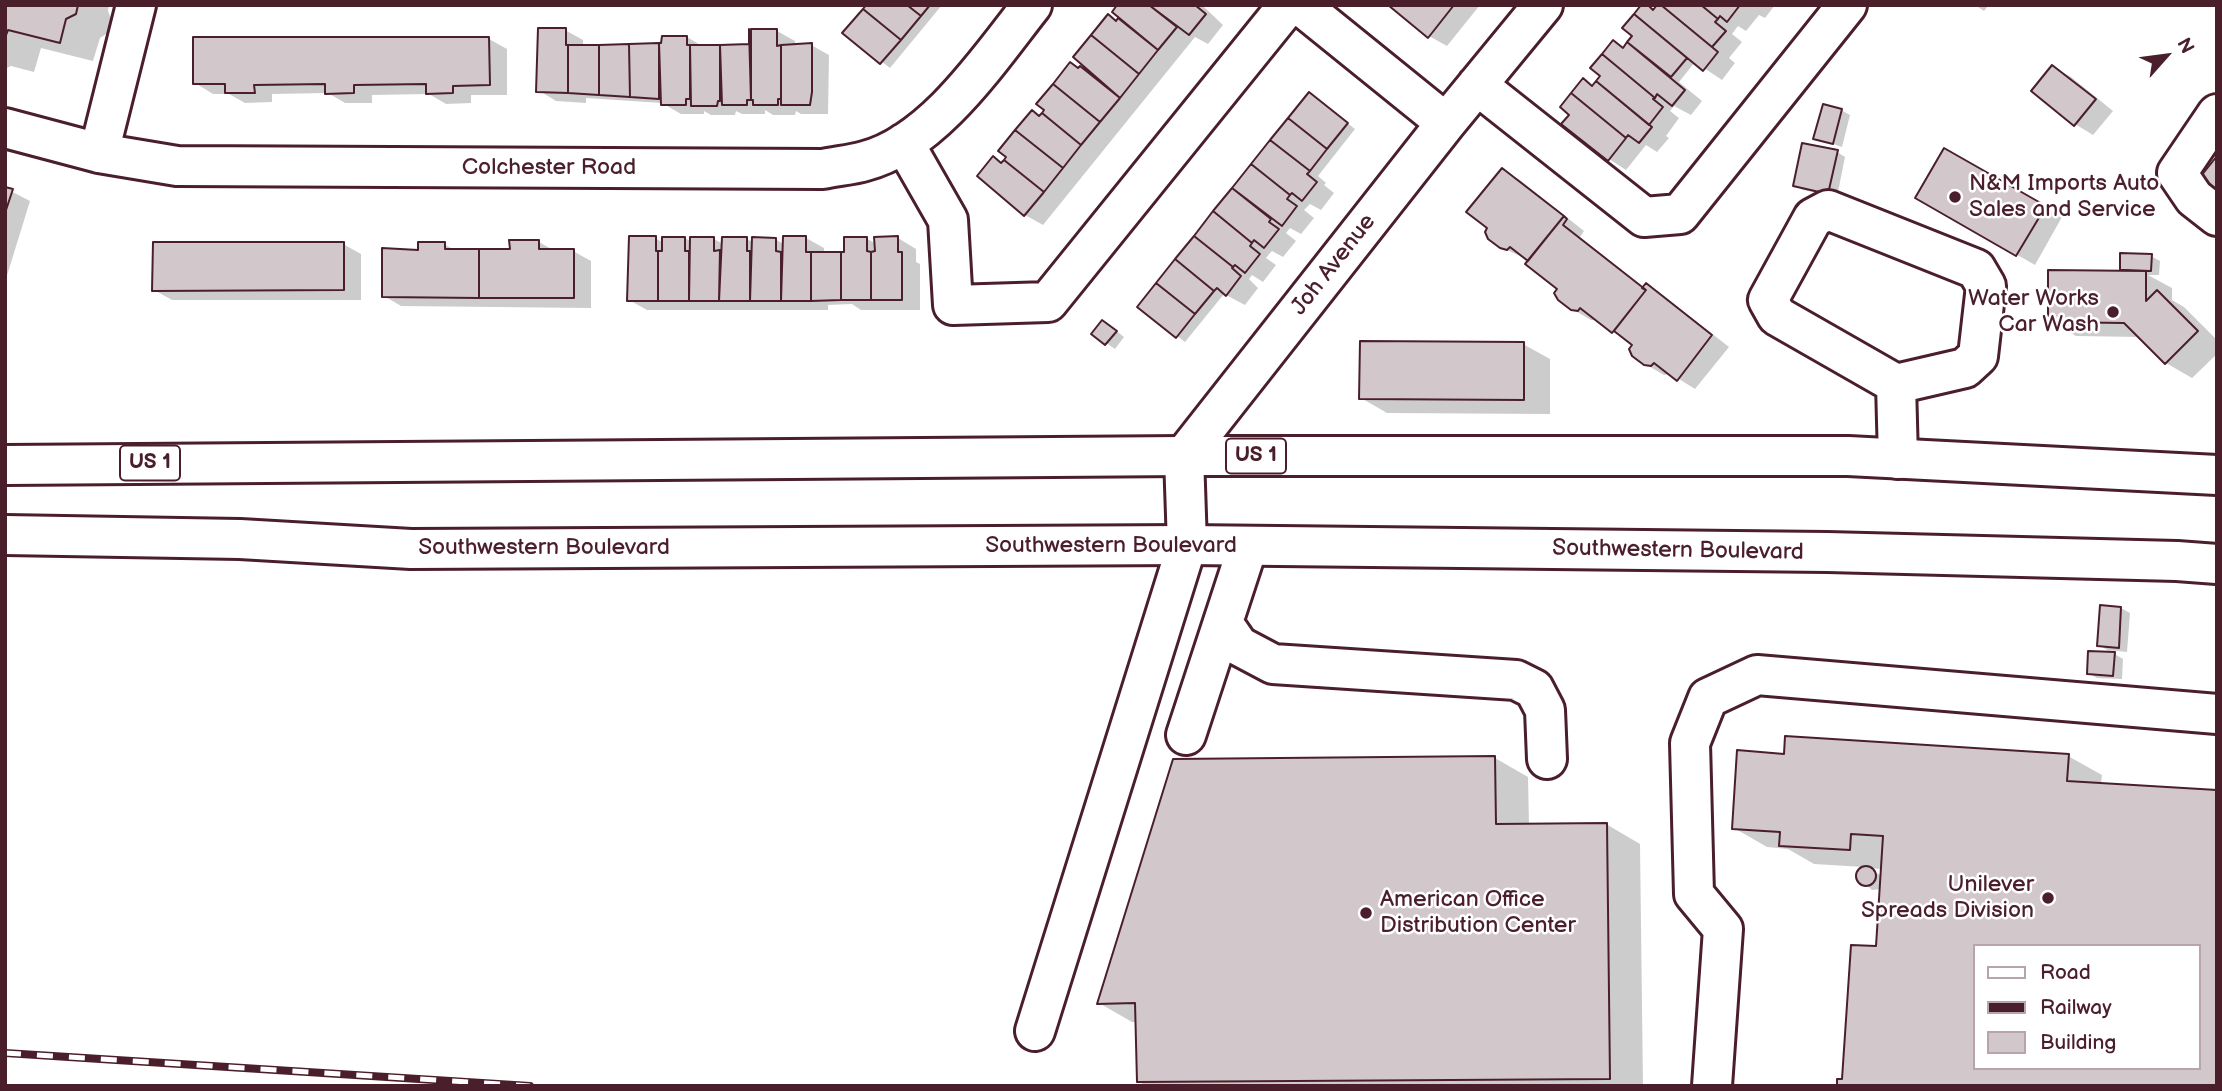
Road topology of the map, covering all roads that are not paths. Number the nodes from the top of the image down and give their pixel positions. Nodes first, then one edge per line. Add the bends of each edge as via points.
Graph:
1 (136, 5) edge
2 (1032, 5) edge
3 (1288, 5) edge
4 (1300, 5) edge
5 (1543, 5) edge
6 (1847, 5) edge
7 (1477, 85) junction
8 (2217, 114) edge
9 (1446, 123) junction
10 (5, 128) edge
11 (904, 143) junction
12 (99, 153) junction
13 (2217, 216) edge
14 (1896, 384) junction
15 (1184, 456) junction
16 (1898, 459) junction
17 (5, 465) edge
18 (2216, 474) edge
19 (5, 535) edge
20 (1187, 545) junction
21 (1248, 546) junction
22 (2217, 564) edge
23 (1223, 623) junction
24 (2217, 714) edge
25 (1186, 735) dead end
26 (1547, 759) dead end
27 (1035, 1031) dead end
28 (1712, 1086) edge

1 - 12 main road
2 - 11 main road, Colchester Road via 957,99
3 - 11 main road via 1048,302 953,305 948,220
4 - 9 main road
5 - 7 main road, Joh Avenue
6 - 7 main road via 1680,214 1644,217
7 - 9 main road, Joh Avenue
8 - 13 main road via 2177,173 2193,198
9 - 15 main road, Joh Avenue
10 - 12 main road, Colchester Road
11 - 12 main road, Colchester Road via 867,161 823,169 177,166
14 - 14 main road via 1965,368 1978,356 1986,286 1976,269 1828,210 1813,218 1768,300 1777,316
14 - 16 main road
15 - 16 main road, US 1
15 - 17 main road, US 1
15 - 20 main road
16 - 18 main road, US 1
19 - 20 main road, Southwestern Boulevard via 240,539 411,549
20 - 21 main road, Southwestern Boulevard
20 - 27 main road
21 - 22 main road, Southwestern Boulevard via 1827,552
21 - 23 main road
23 - 25 main road
23 - 26 main road via 1239,646 1273,664 1517,680 1534,689 1545,710
24 - 28 main road via 1757,675 1708,698 1690,743 1695,894 1723,929

